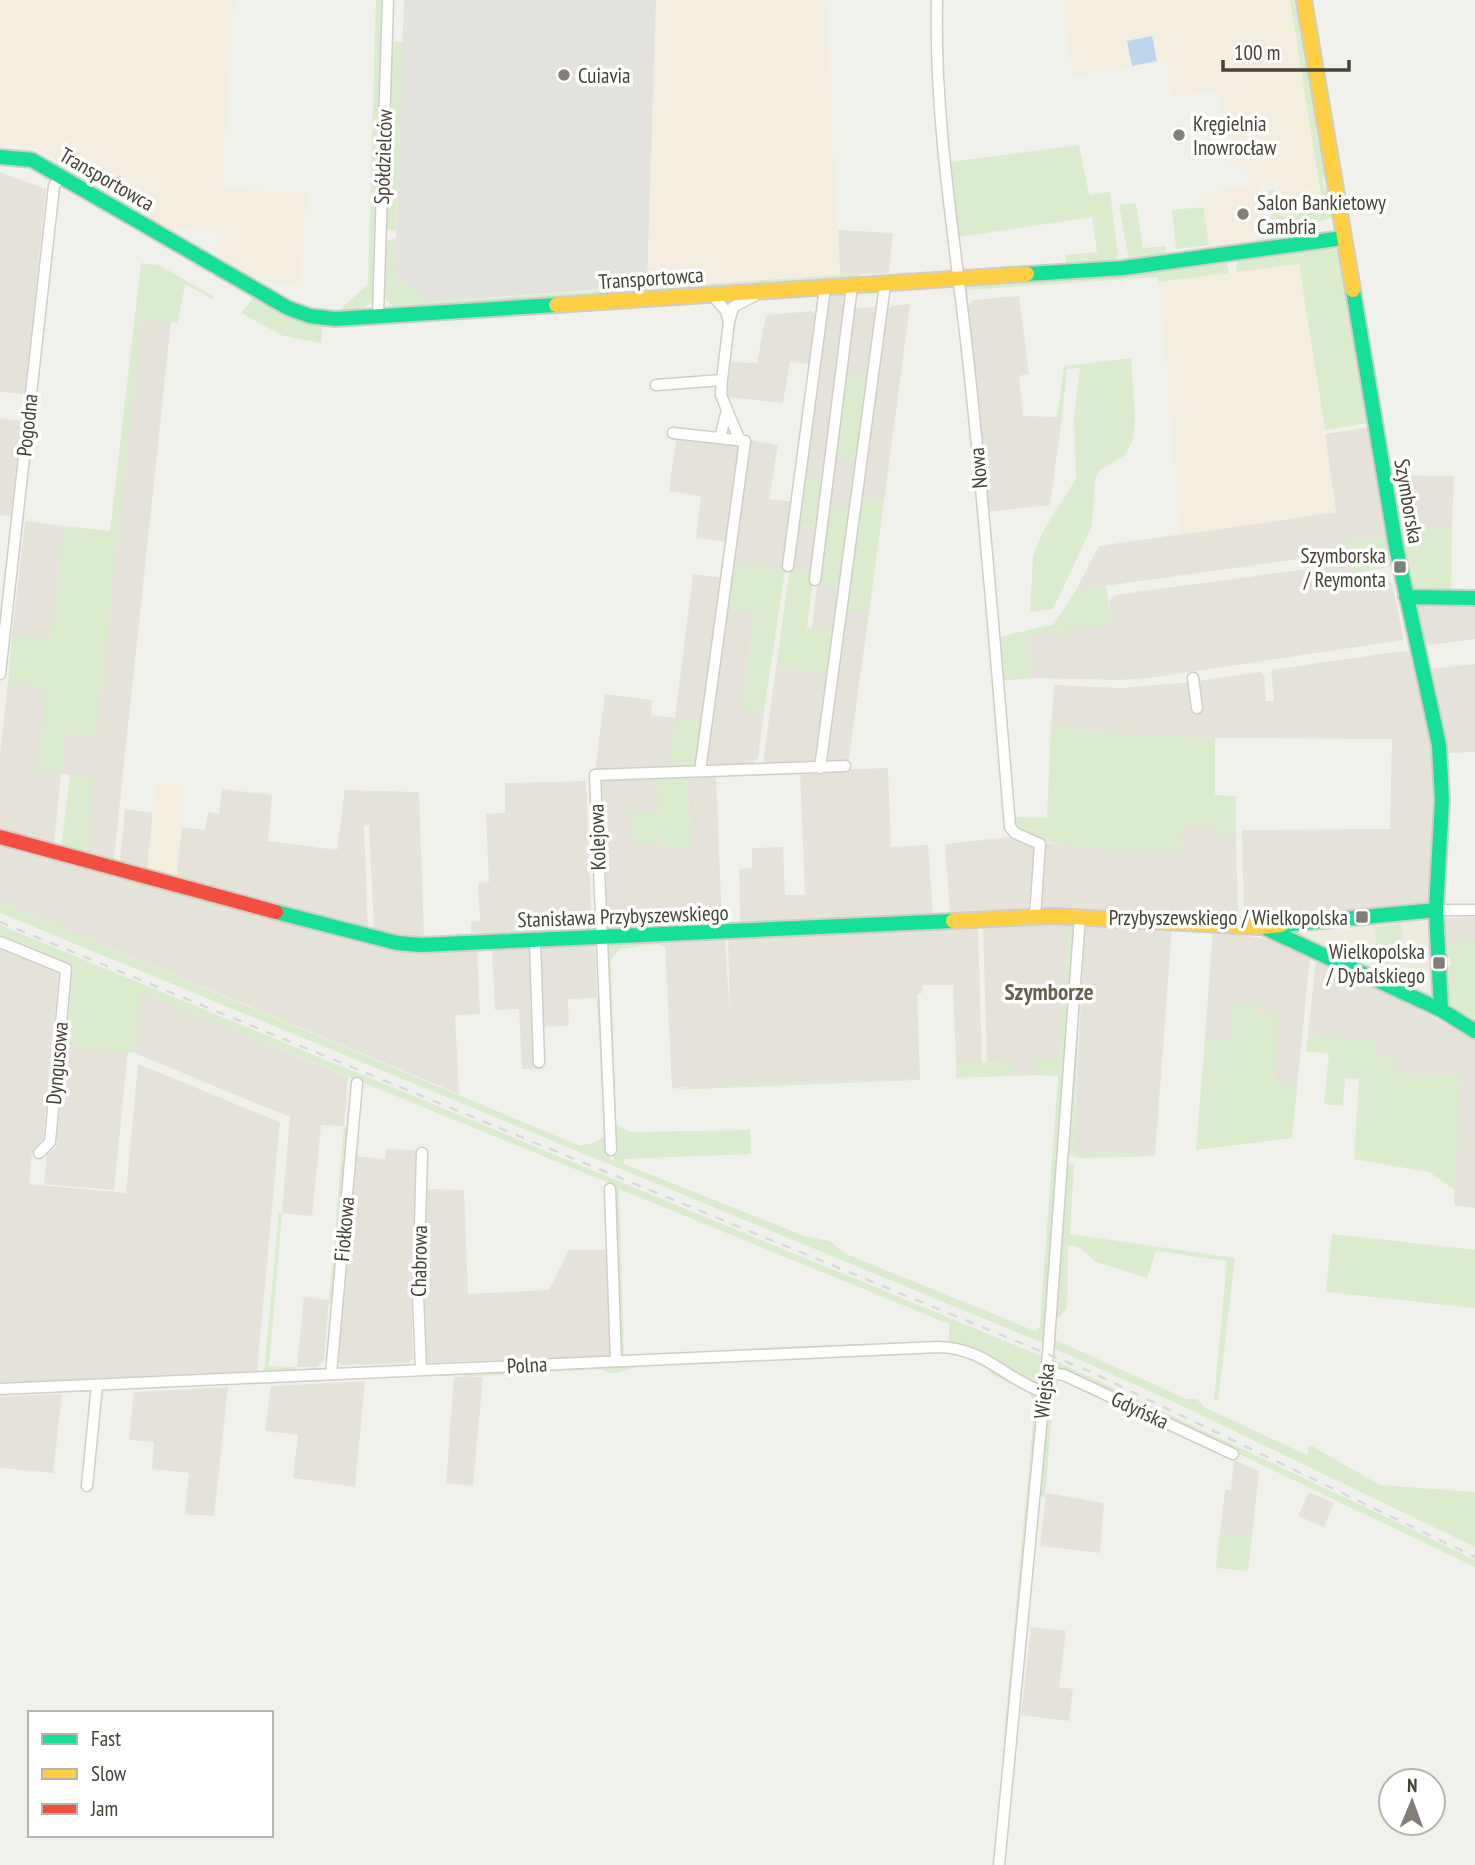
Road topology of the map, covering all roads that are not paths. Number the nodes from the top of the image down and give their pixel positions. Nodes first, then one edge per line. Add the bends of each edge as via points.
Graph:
1 (388, 0) edge
2 (937, 0) edge
3 (1304, 0) edge
4 (0, 157) edge
5 (60, 177) junction
6 (1343, 238) junction
7 (959, 280) junction
8 (885, 285) junction
9 (852, 286) junction
10 (825, 288) junction
11 (765, 292) junction
12 (712, 295) junction
13 (378, 315) junction
14 (729, 322) junction
15 (722, 380) junction
16 (656, 385) dead end
17 (727, 410) junction
18 (673, 433) dead end
19 (720, 439) junction
20 (740, 441) junction
21 (788, 566) dead end
22 (815, 580) dead end
23 (1406, 597) junction
24 (1475, 598) edge
25 (0, 674) edge
26 (1193, 678) dead end
27 (1197, 708) dead end
28 (845, 766) dead end
29 (820, 768) junction
30 (700, 772) junction
31 (0, 837) edge
32 (1436, 910) junction
33 (1475, 910) edge
34 (1080, 916) junction
35 (1035, 917) junction
36 (1261, 927) junction
37 (602, 939) junction
38 (535, 941) junction
39 (0, 942) edge
40 (1441, 1010) junction
41 (1475, 1031) edge
42 (539, 1062) dead end
43 (357, 1083) dead end
44 (611, 1150) dead end
45 (39, 1153) dead end
46 (422, 1153) dead end
47 (610, 1189) dead end
48 (616, 1360) junction
49 (421, 1369) junction
50 (1046, 1372) junction
51 (331, 1374) junction
52 (97, 1385) junction
53 (0, 1389) edge
54 (1043, 1392) junction
55 (1233, 1454) dead end
56 (87, 1486) dead end
57 (999, 1865) edge

1 - 13 street, Spółdzielców
2 - 7 street, Nowa via 936,41
3 - 6 street, Szymborska
4 - 5 street, Transportowca via 32,160
5 - 13 street, Transportowca via 295,311 335,319
5 - 25 street, Pogodna via 54,186
6 - 7 street, Transportowca via 1123,268
6 - 23 street, Szymborska
7 - 8 street, Transportowca
7 - 35 street, Nowa via 1010,827 1040,844
8 - 9 street, Transportowca
8 - 29 street
9 - 10 street, Transportowca
9 - 22 street
10 - 11 street, Transportowca
10 - 21 street
11 - 12 street, Transportowca
11 - 14 street via 733,307
12 - 13 street, Transportowca
12 - 14 street
14 - 15 street
15 - 16 street
15 - 17 street
17 - 19 street
17 - 20 street
18 - 19 street
19 - 20 street
20 - 30 street via 745,441
23 - 24 street
23 - 32 street, Szymborska via 1441,769
26 - 27 street
28 - 29 street, Kolejowa
29 - 30 street, Kolejowa
30 - 37 street, Kolejowa via 595,775
31 - 38 street, Stanisława Przybyszewskiego via 385,941 421,945
32 - 33 street
32 - 36 street, Stanisława Przybyszewskiego
32 - 40 street, Szymborska
34 - 35 street, Stanisława Przybyszewskiego
34 - 36 street, Stanisława Przybyszewskiego
34 - 50 street, Wiejska
35 - 37 street, Stanisława Przybyszewskiego
36 - 40 street, Stanisława Przybyszewskiego
37 - 38 street, Stanisława Przybyszewskiego
37 - 44 street, Kolejowa
38 - 42 street
39 - 45 street, Dyngusowa via 66,969 50,1142
40 - 41 street, Stanisława Przybyszewskiego
43 - 51 street, Fiołkowa
46 - 49 street, Chabrowa
47 - 48 street
48 - 49 street, Polna
48 - 54 street, Polna via 957,1348 976,1353 1021,1384
49 - 51 street, Polna
50 - 54 street, Wiejska
50 - 55 street, Gdyńska via 1077,1381
51 - 52 street, Polna
52 - 53 street, Polna
52 - 56 street
54 - 57 street, Wiejska

